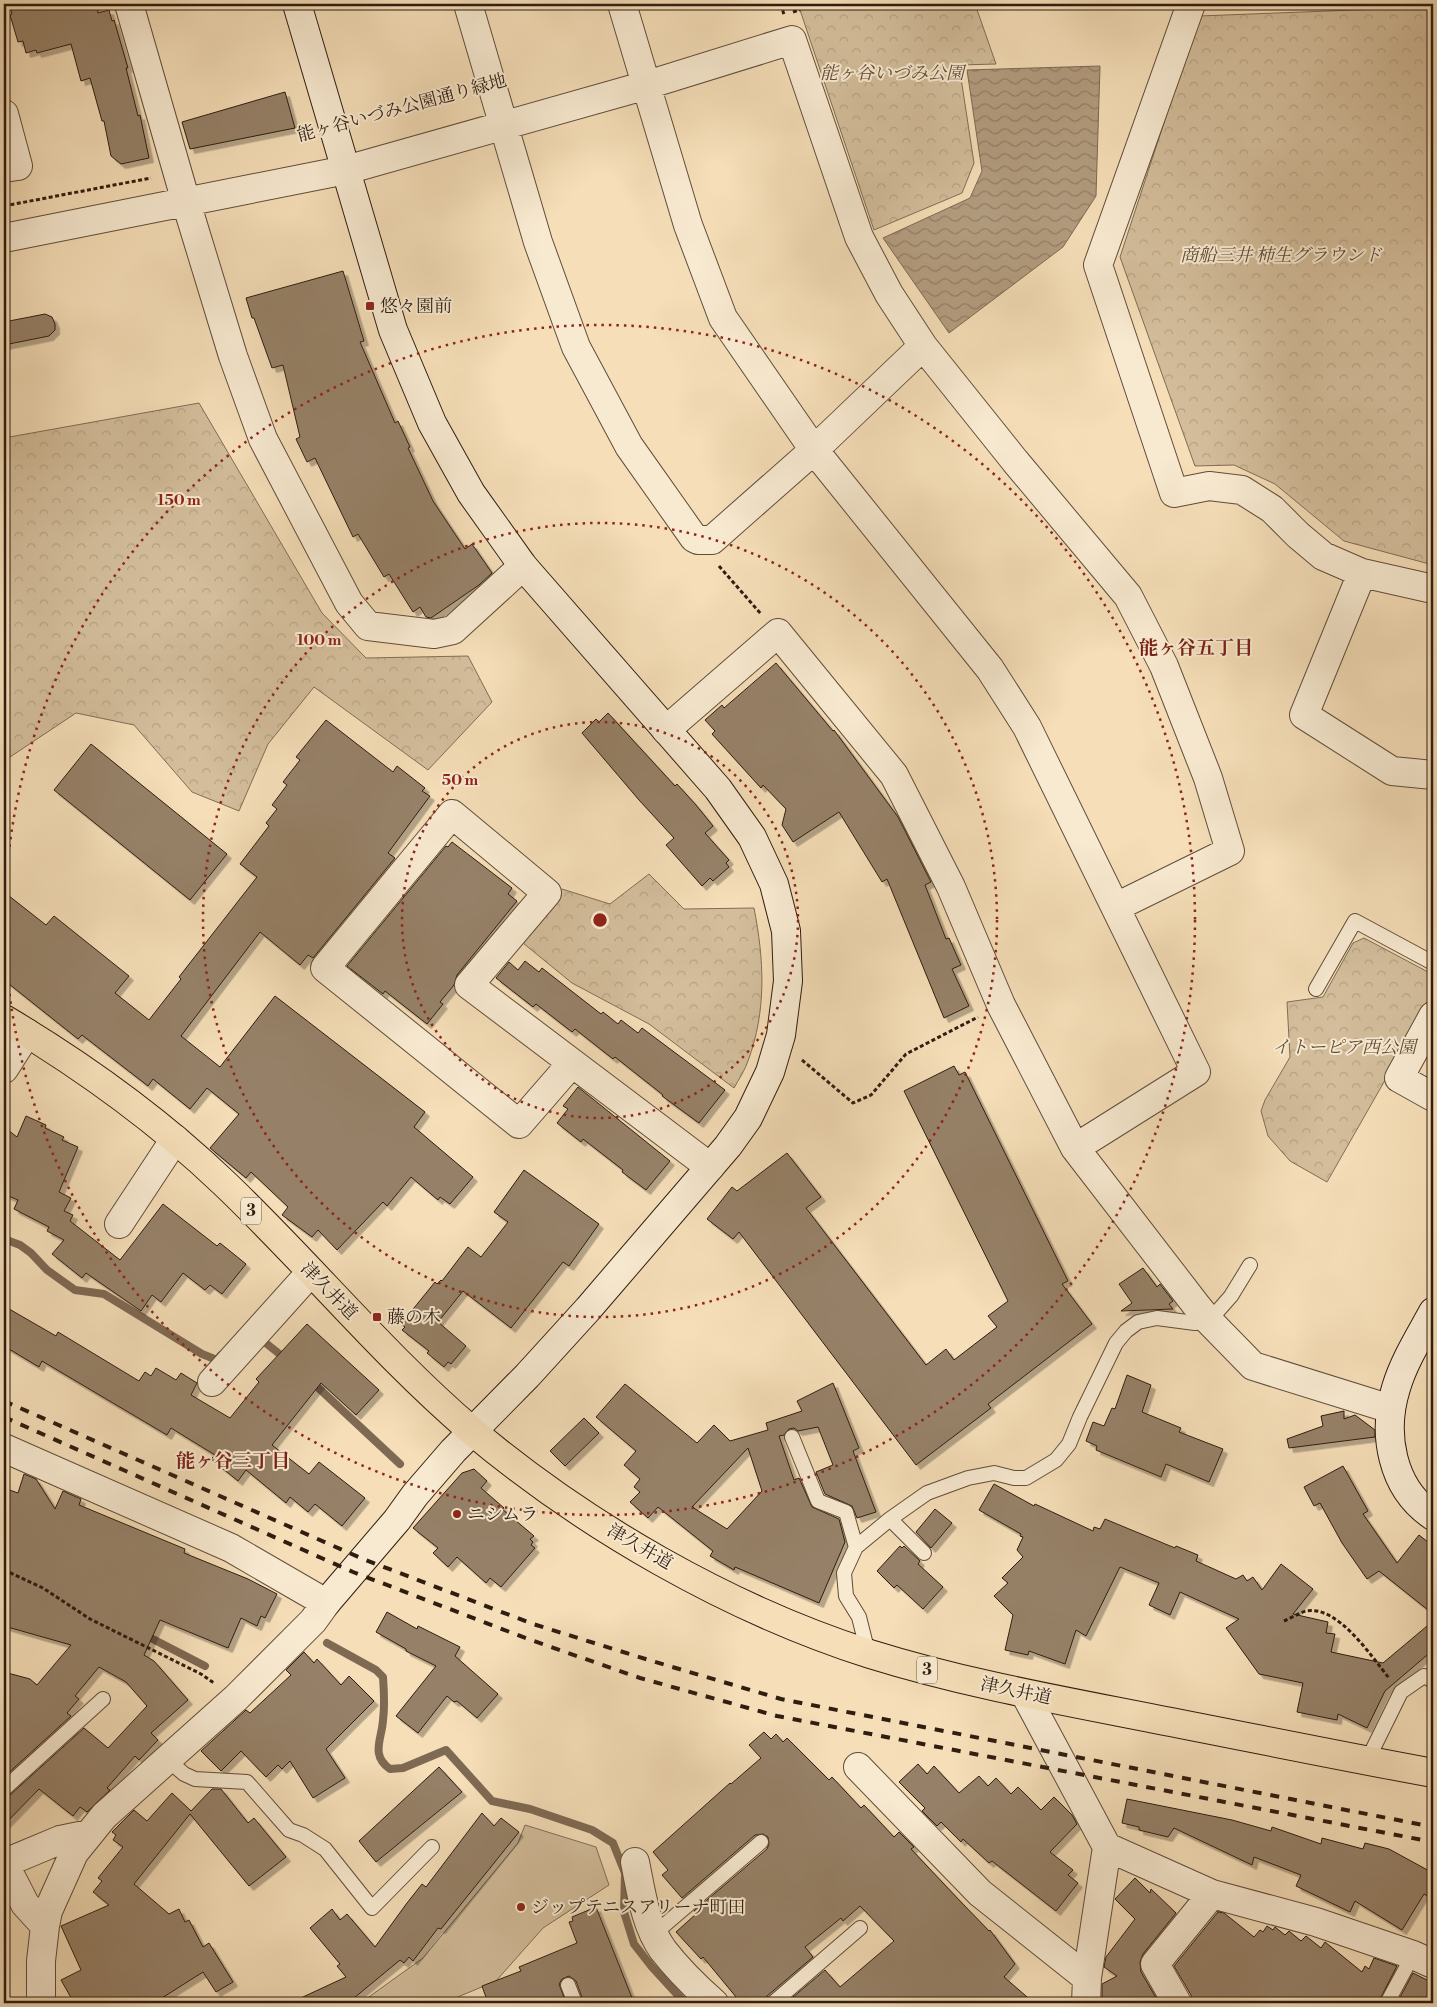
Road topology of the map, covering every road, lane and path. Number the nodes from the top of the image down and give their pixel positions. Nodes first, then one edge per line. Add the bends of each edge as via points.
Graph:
1 (129, 4) edge
2 (297, 4) edge
3 (468, 4) edge
4 (622, 4) edge
5 (1192, 4) edge
6 (800, 10) dead end
7 (775, 18) dead end
8 (647, 85) junction
9 (4, 114) edge
10 (503, 126) junction
11 (4, 168) edge
12 (346, 170) junction
13 (177, 173) junction
14 (186, 202) junction
15 (4, 206) edge
16 (4, 238) edge
17 (923, 346) junction
18 (814, 450) junction
19 (523, 566) junction
20 (723, 571) dead end
21 (1362, 573) junction
22 (1433, 589) edge
23 (778, 633) junction
24 (666, 730) junction
25 (1433, 776) edge
26 (1116, 907) junction
27 (1433, 963) edge
28 (1316, 989) dead end
29 (1001, 1005) junction
30 (1433, 1016) edge
31 (4, 1019) edge
32 (28, 1033) junction
33 (779, 1040) junction
34 (572, 1063) junction
35 (4, 1069) edge
36 (1433, 1097) edge
37 (175, 1139) junction
38 (1075, 1148) junction
39 (710, 1167) junction
40 (118, 1224) dead end
41 (1250, 1265) dead end
42 (311, 1272) junction
43 (1433, 1312) edge
44 (1209, 1321) junction
45 (212, 1382) dead end
46 (1391, 1409) junction
47 (474, 1432) junction
48 (792, 1436) dead end
49 (4, 1448) edge
50 (1433, 1516) edge
51 (890, 1519) junction
52 (856, 1547) junction
53 (924, 1553) dead end
54 (4, 1570) edge
55 (326, 1603) junction
56 (1284, 1620) dead end
57 (868, 1654) junction
58 (1433, 1681) edge
59 (1400, 1692) junction
60 (1025, 1694) junction
61 (236, 1698) junction
62 (103, 1699) dead end
63 (168, 1760) junction
64 (1367, 1761) junction
65 (858, 1767) dead end
66 (1433, 1773) edge
67 (4, 1789) edge
68 (89, 1834) junction
69 (761, 1842) dead end
70 (432, 1847) dead end
71 (1107, 1847) junction
72 (635, 1862) dead end
73 (4, 1863) edge
74 (1212, 1894) junction
75 (45, 1926) junction
76 (860, 1928) dead end
77 (654, 1934) junction
78 (1423, 1959) edge
79 (568, 1985) dead end
80 (1086, 1991) edge
81 (41, 2003) edge
82 (575, 2003) edge
83 (714, 2003) edge
84 (773, 2003) edge
85 (1177, 2003) edge
86 (1387, 2003) edge

1 - 13 street
2 - 12 street
3 - 10 street
4 - 8 street
5 - 21 street via 1098,265 1174,494 1209,486 1242,490 1272,509 1323,556
6 - 7 path
8 - 10 street
8 - 17 street via 792,40 858,237 889,294
8 - 18 street via 688,225 723,318
9 - 11 street via 18,166
10 - 12 street
10 - 18 street via 538,242 576,347 629,446 694,538 712,540
12 - 14 street
12 - 19 street via 393,330 432,422 471,492
13 - 14 street
13 - 15 path
14 - 16 street
14 - 19 street via 233,356 263,439 348,603 368,626 434,634 453,630
17 - 18 street
17 - 26 street via 1128,596 1164,666 1208,778 1230,851
18 - 26 street via 990,669 1027,727
19 - 24 street
20 - 23 path
21 - 22 street
21 - 25 street via 1304,715 1392,771
23 - 24 street
23 - 29 street via 894,775 951,887
24 - 33 street via 718,789 741,821 774,884 786,931 788,981
26 - 38 street via 1196,1072
27 - 28 lane via 1355,921
29 - 33 path via 906,1054 871,1094 853,1103
29 - 38 street
30 - 36 street via 1399,1078
31 - 32 main road, 津久井道 / 3
32 - 35 street
32 - 37 main road, 津久井道 / 3 via 96,1078
33 - 39 street via 770,1072 748,1118
34 - 34 street via 520,1124 325,968 452,814 547,893 468,985
34 - 39 street
37 - 40 street
37 - 42 main road, 津久井道 / 3 via 224,1183
38 - 44 street
39 - 47 street via 588,1309
41 - 44 lane via 1231,1296
42 - 45 street
42 - 47 main road, 津久井道 / 3 via 421,1385
43 - 46 street via 1396,1387
44 - 46 street via 1253,1366
44 - 51 lane via 1195,1323 1157,1318 1138,1322 1126,1332 1116,1343 1069,1444 1056,1460 1026,1478 994,1473 968,1478 927,1494
46 - 50 street via 1389,1436 1400,1478 1421,1506
47 - 55 street via 453,1451
47 - 57 main road, 津久井道 / 3 via 598,1524 656,1557 736,1600
48 - 52 lane via 818,1501 846,1512
49 - 55 street via 231,1548
51 - 52 lane
51 - 53 lane
52 - 57 lane via 844,1573 846,1596 859,1617
54 - 61 path via 42,1588 90,1619 201,1674
55 - 61 street via 313,1621
56 - 59 path via 1306,1611 1323,1613 1338,1621
57 - 60 main road, 津久井道 / 3
58 - 59 lane via 1424,1676
59 - 64 lane
60 - 64 main road, 津久井道 / 3
60 - 71 street
61 - 63 street
62 - 67 lane
63 - 68 street via 104,1816
63 - 70 lane via 195,1779 247,1782 288,1830 303,1835 326,1850 372,1908
64 - 66 main road, 津久井道 / 3
65 - 80 street via 980,1893
68 - 73 street via 60,1840
68 - 75 street via 70,1861 48,1910
69 - 77 lane
71 - 74 street
71 - 80 street
72 - 77 street via 644,1906
73 - 75 street via 25,1904
74 - 78 street via 1316,1922
74 - 85 street via 1155,1964
75 - 81 street
76 - 84 lane
77 - 83 street via 663,1950
78 - 86 lane
79 - 82 lane

